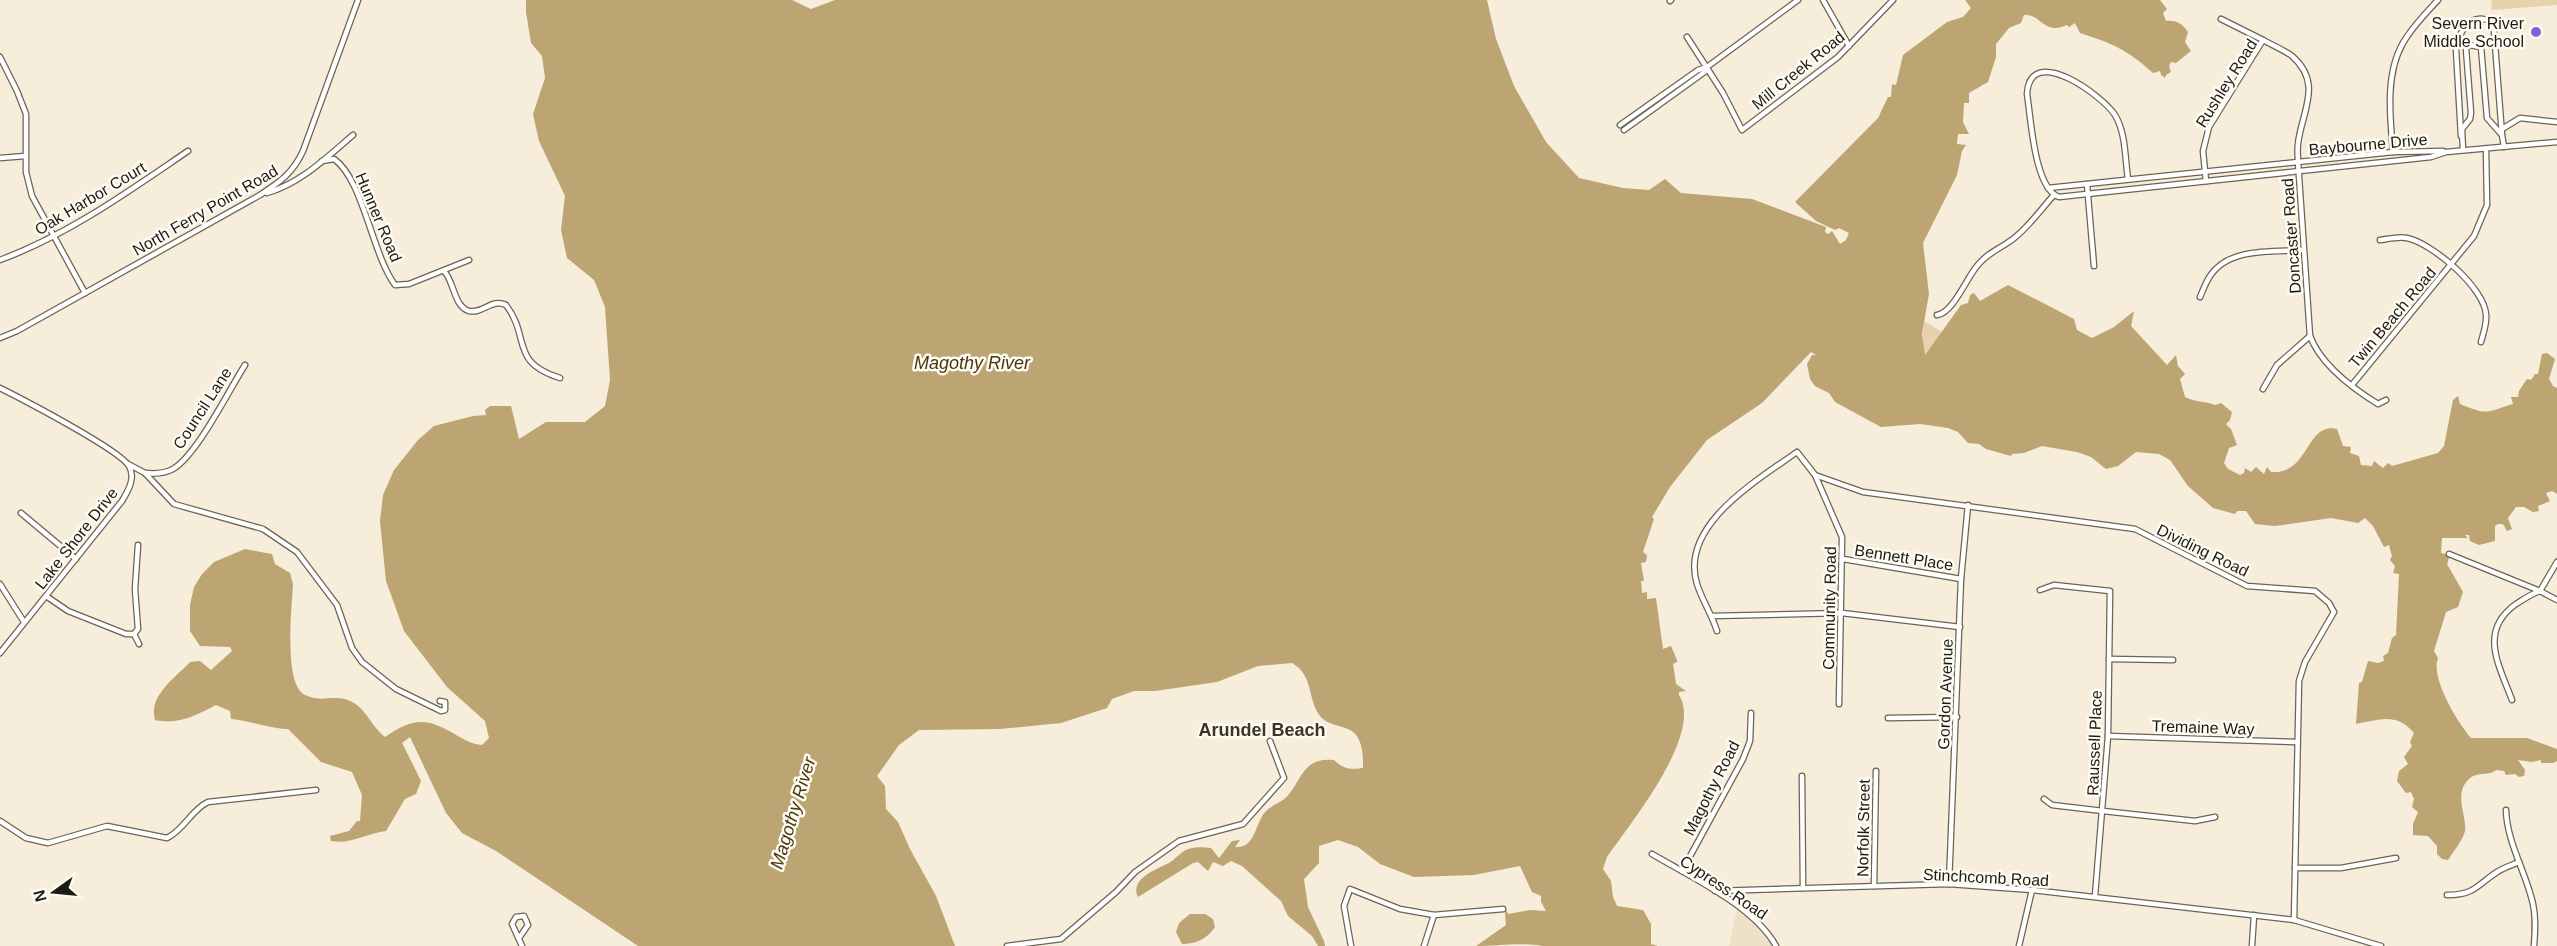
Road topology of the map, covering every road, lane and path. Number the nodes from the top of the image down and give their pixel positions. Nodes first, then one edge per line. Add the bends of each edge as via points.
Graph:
1 (358, 0) edge
2 (1798, 0) edge
3 (1823, 0) edge
4 (1893, 0) edge
5 (2427, 0) edge
6 (2438, 0) edge
7 (2433, 6) junction
8 (2221, 19) dead end
9 (1687, 37) dead end
10 (2263, 40) junction
11 (2272, 45) joint
12 (1849, 46) junction
13 (0, 57) edge
14 (1707, 68) junction
15 (2557, 122) edge
16 (1622, 127) dead end
17 (2502, 132) junction
18 (353, 135) dead end
19 (2461, 136) junction
20 (2557, 142) edge
21 (2504, 147) junction
22 (2486, 148) junction
23 (188, 150) dead end
24 (2463, 150) junction
25 (2393, 152) junction
26 (2446, 152) junction
27 (25, 156) junction
28 (0, 158) edge
29 (322, 161) junction
30 (2298, 162) junction
31 (2298, 171) junction
32 (2205, 172) junction
33 (2128, 179) junction
34 (2206, 181) junction
35 (2086, 184) junction
36 (2049, 188) junction
37 (2088, 194) junction
38 (260, 195) junction
39 (2054, 195) junction
40 (52, 235) junction
41 (2379, 240) dead end
42 (2303, 250) junction
43 (0, 260) edge
44 (469, 261) dead end
45 (2451, 265) junction
46 (2094, 266) dead end
47 (444, 271) junction
48 (85, 293) junction
49 (2200, 297) dead end
50 (1937, 315) dead end
51 (2310, 336) junction
52 (0, 338) edge
53 (2481, 342) dead end
54 (244, 365) dead end
55 (560, 378) dead end
56 (2352, 385) junction
57 (0, 388) edge
58 (2263, 388) dead end
59 (2386, 400) dead end
60 (128, 464) junction
61 (145, 473) junction
62 (1815, 475) junction
63 (1968, 505) junction
64 (21, 513) dead end
65 (138, 545) dead end
66 (2450, 554) dead end
67 (76, 558) junction
68 (1844, 560) junction
69 (2557, 561) edge
70 (1961, 579) junction
71 (0, 584) edge
72 (2040, 590) dead end
73 (2540, 591) junction
74 (46, 596) junction
75 (2557, 600) edge
76 (1842, 613) junction
77 (1712, 616) junction
78 (24, 622) junction
79 (1960, 627) junction
80 (1718, 631) dead end
81 (134, 634) junction
82 (139, 644) dead end
83 (0, 653) edge
84 (2109, 659) junction
85 (2173, 660) dead end
86 (2512, 700) dead end
87 (440, 701) dead end
88 (1839, 704) dead end
89 (1751, 713) dead end
90 (1957, 717) junction
91 (1888, 718) dead end
92 (2108, 736) junction
93 (1270, 741) dead end
94 (2296, 742) junction
95 (1876, 771) dead end
96 (1802, 776) dead end
97 (316, 790) dead end
98 (2044, 799) dead end
99 (2506, 810) dead end
100 (2103, 811) junction
101 (2215, 817) dead end
102 (0, 821) edge
103 (1652, 854) dead end
104 (2396, 858) dead end
105 (2519, 862) junction
106 (2295, 868) junction
107 (1682, 871) junction
108 (1949, 884) junction
109 (1874, 886) junction
110 (1803, 888) junction
111 (2032, 890) junction
112 (1715, 891) junction
113 (2447, 895) dead end
114 (2095, 896) junction
115 (1503, 909) dead end
116 (1434, 915) junction
117 (2254, 915) junction
118 (2294, 920) junction
119 (519, 938) junction
120 (2359, 940) junction
121 (522, 946) edge
122 (1007, 946) edge
123 (1351, 946) edge
124 (1424, 946) edge
125 (1776, 946) edge
126 (2019, 946) edge
127 (2252, 946) edge
128 (2359, 946) edge
129 (2380, 946) edge
130 (2534, 946) edge

1 - 38 street, North Ferry Point Road via 295,168
2 - 14 street
3 - 12 street
4 - 12 street, Mill Creek Road
5 - 7 street
6 - 7 street
7 - 25 street via 2411,29 2396,57 2390,105
8 - 10 street
9 - 14 street
10 - 11 street, Rushley Road
10 - 32 street, Rushley Road via 2209,127 2203,151
11 - 30 street, Doncaster Road via 2291,56 2303,70 2310,90 2298,142
12 - 14 street, Mill Creek Road via 1742,130
13 - 27 street via 26,114
14 - 16 street
15 - 17 street via 2520,118
17 - 19 street via 2487,118 2481,46 2469,45 2466,48 2471,113
17 - 19 street via 2492,22 2471,20 2456,49
17 - 21 street
18 - 29 street
19 - 24 street
20 - 21 street
21 - 22 street
22 - 24 street
22 - 45 street, Twin Beach Road via 2487,205 2474,236
23 - 40 street, Oak Harbor Court via 111,203
24 - 26 street
25 - 26 street, Baybourne Drive
25 - 30 street, Baybourne Drive
26 - 31 street, Baybourne Drive
27 - 28 street
27 - 40 street via 27,183
29 - 38 street via 282,189
29 - 47 street, Hunner Road via 334,159 346,171 395,285 403,286
30 - 31 street, Doncaster Road
30 - 32 street, Baybourne Drive
31 - 34 street, Baybourne Drive
31 - 42 street, Doncaster Road
32 - 33 street, Baybourne Drive
32 - 34 street, Rushley Road
33 - 35 street, Baybourne Drive
33 - 36 street via 2119,124 2104,101 2059,73 2042,72 2031,80 2027,94 2038,161
34 - 37 street, Baybourne Drive
35 - 36 street, Baybourne Drive
35 - 37 street
36 - 39 street
37 - 39 street, Baybourne Drive
37 - 46 street
38 - 48 street, North Ferry Point Road
39 - 50 street via 2012,240 1976,267 1946,312
40 - 43 street, Oak Harbor Court
40 - 48 street
41 - 45 street via 2405,237 2423,243
42 - 49 street via 2228,260 2210,276
42 - 51 street, Doncaster Road
44 - 47 street, Hunner Road
45 - 53 street via 2475,287 2483,302 2486,315
45 - 56 street, Twin Beach Road
47 - 55 street via 463,308 477,311 493,303 506,305 532,364
48 - 52 street, North Ferry Point Road
51 - 56 street, Doncaster Road via 2320,357
51 - 58 street via 2277,365
54 - 61 street, Council Lane via 191,452 174,468
56 - 59 street, Doncaster Road via 2378,404
57 - 60 street
60 - 61 street
60 - 67 street, Lake Shore Drive via 132,477 126,493
61 - 87 street via 174,504 263,529 297,552 337,605 352,648 362,662 396,688 446,710 445,702
62 - 63 street, Dividing Road via 1863,492
62 - 68 street, Community Road via 1842,537
62 - 77 street, Community Road via 1797,452 1714,516 1695,561 1697,583
63 - 70 street, Gordon Avenue
63 - 94 street, Dividing Road via 2135,530 2247,586 2315,591 2334,612 2305,662 2299,681
64 - 67 street
65 - 81 street via 138,629
66 - 73 street
67 - 74 street, Lake Shore Drive
68 - 70 street, Bennett Place
68 - 76 street, Community Road
69 - 73 street
70 - 79 street, Gordon Avenue
71 - 78 street
72 - 84 street, Raussell Place via 2054,585 2110,591
73 - 75 street
73 - 86 street via 2503,613 2496,628 2494,650
74 - 78 street, Lake Shore Drive
74 - 81 street via 68,610
76 - 77 street
76 - 79 street
76 - 88 street, Community Road
77 - 80 street
78 - 83 street, Lake Shore Drive
79 - 90 street, Gordon Avenue
81 - 82 street
84 - 85 street
84 - 92 street, Raussell Place
89 - 107 street, Magothy Road via 1750,741 1743,759
90 - 91 street
90 - 108 street, Gordon Avenue
92 - 94 street, Tremaine Way
92 - 100 street, Raussell Place
93 - 122 street via 1284,778 1243,824 1171,846 1135,872 1061,939
94 - 106 street, Dividing Road
95 - 109 street, Norfolk Street
96 - 110 street
97 - 102 street via 207,802 167,838 107,826 48,843 26,838
98 - 100 street via 2052,805
99 - 105 street via 2506,824
100 - 101 street via 2195,821
100 - 114 street, Raussell Place
103 - 107 street, Cypress Road
104 - 106 street via 2341,868
105 - 113 street via 2497,872 2474,891
105 - 130 street via 2533,903
106 - 118 street, Dividing Road
107 - 112 street, Cypress Road
108 - 109 street, Stinchcomb Road
108 - 111 street, Stinchcomb Road
109 - 110 street, Stinchcomb Road
110 - 112 street, Stinchcomb Road
111 - 114 street, Stinchcomb Road
111 - 126 street
112 - 125 street, Cypress Road via 1754,918
114 - 117 street, Stinchcomb Road
115 - 116 street
116 - 123 street via 1400,909 1350,888 1344,906
116 - 124 street
117 - 118 street, Stinchcomb Road
117 - 127 street
118 - 120 street, Stinchcomb Road
119 - 119 street via 513,920 524,916 528,925
119 - 121 street
120 - 128 street
120 - 129 street, Stinchcomb Road

